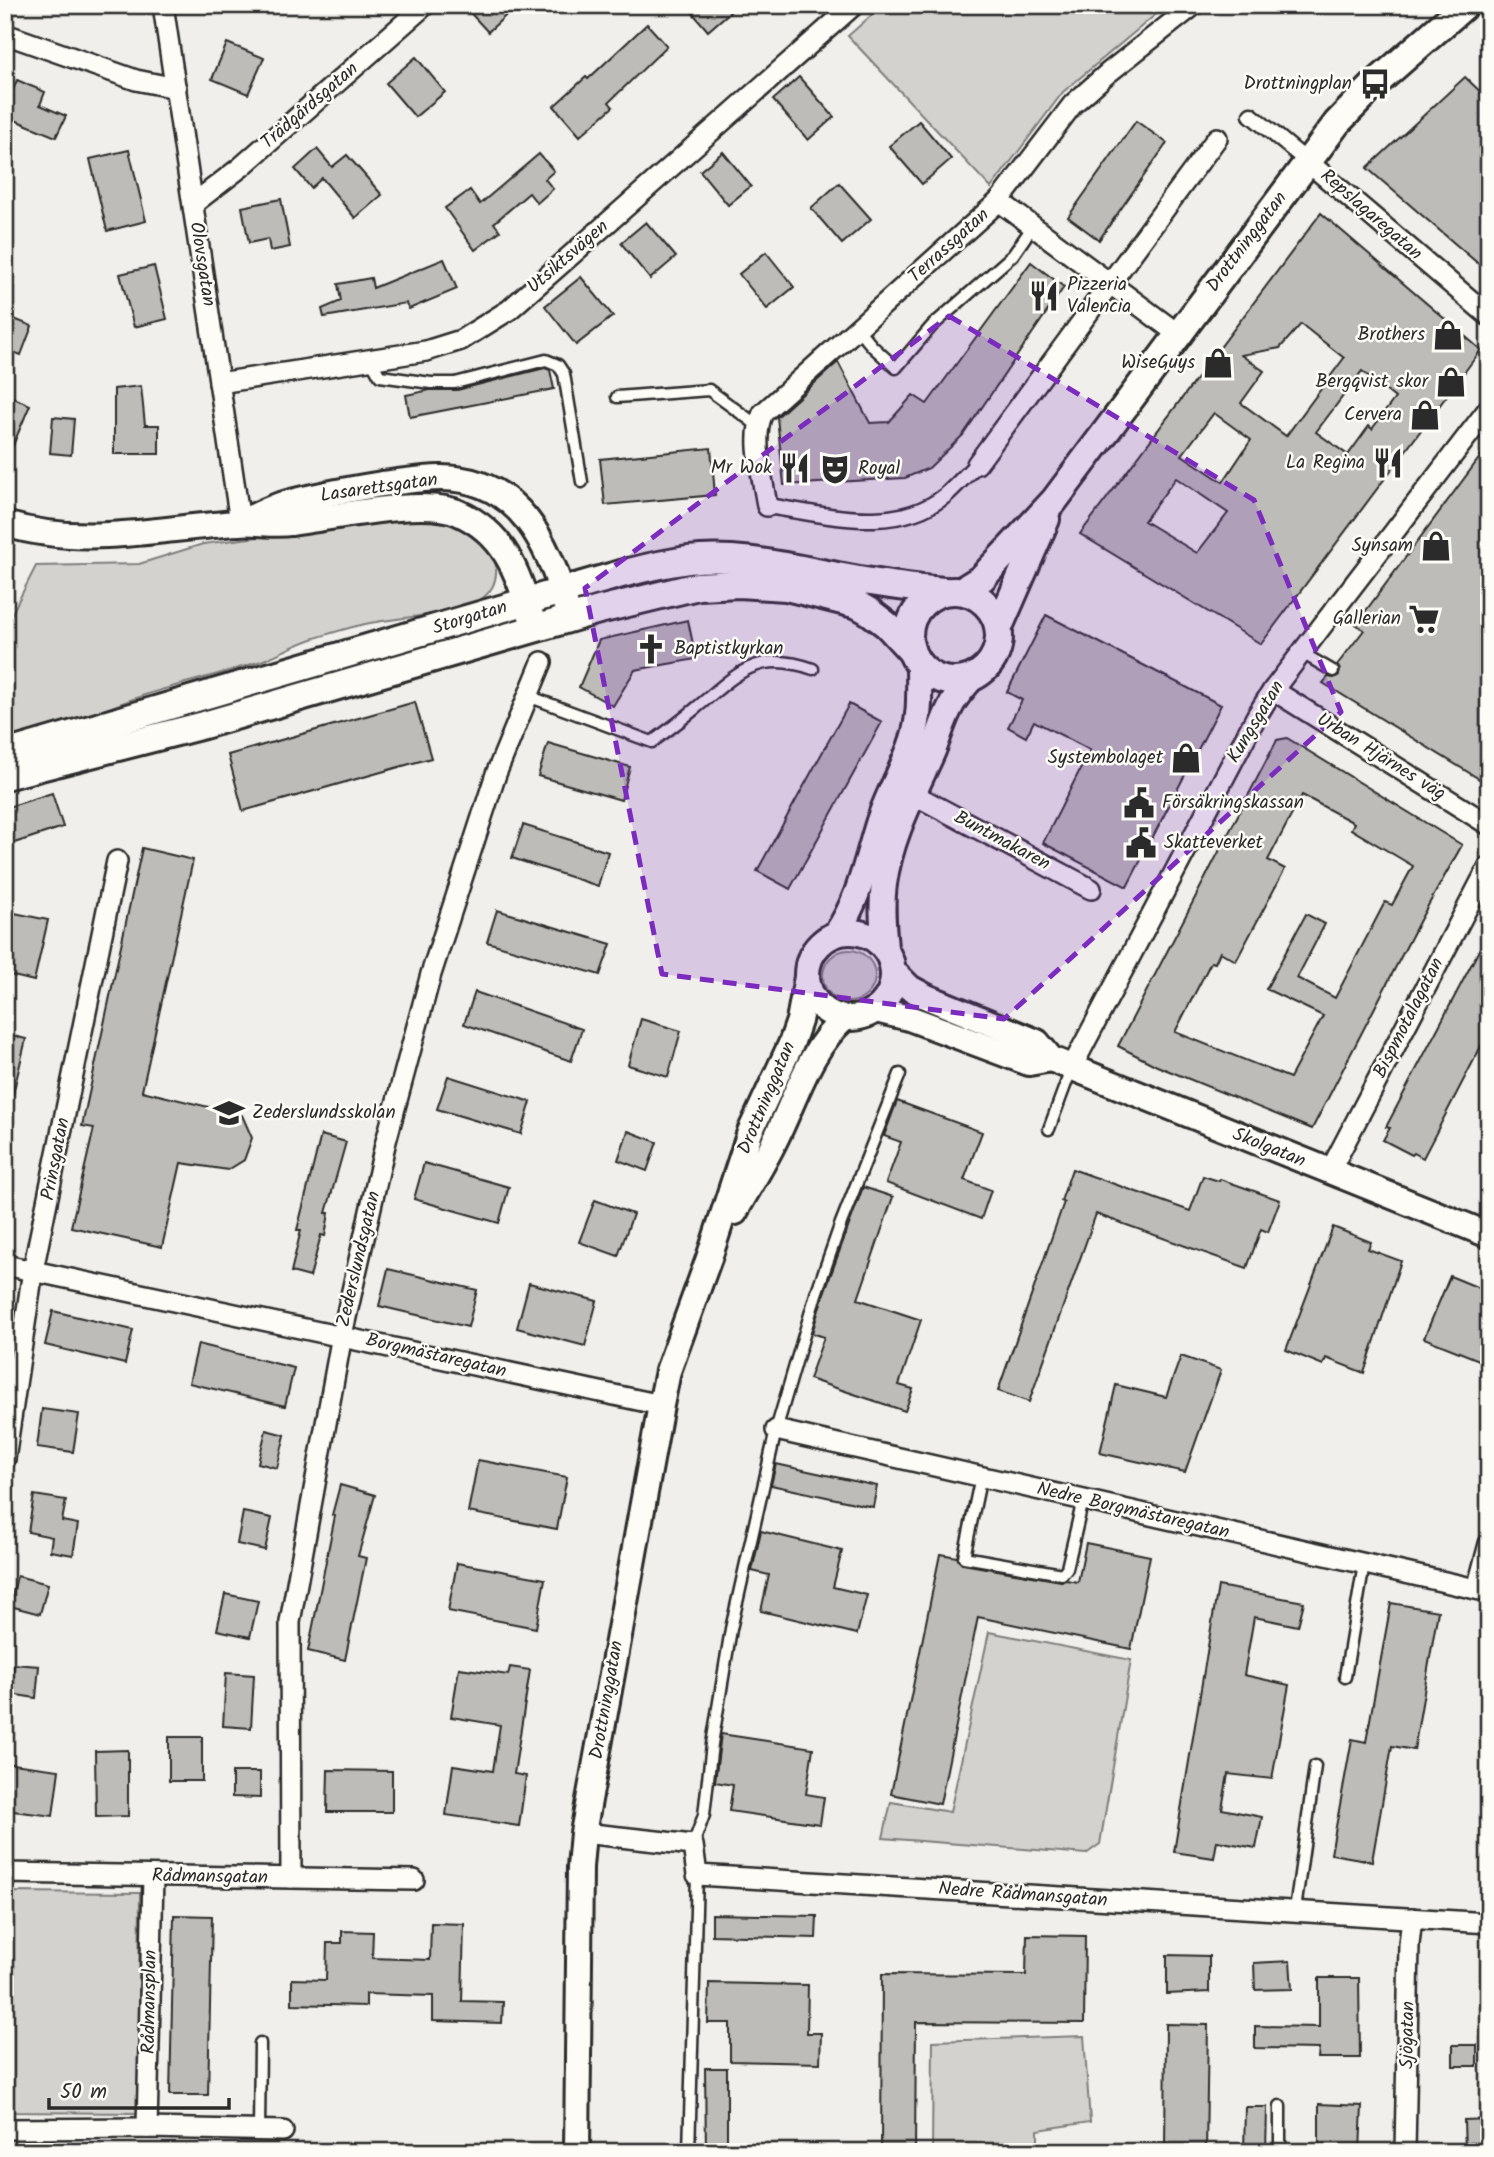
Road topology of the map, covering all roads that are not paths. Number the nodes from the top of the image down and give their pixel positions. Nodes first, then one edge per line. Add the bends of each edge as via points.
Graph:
1 (163, 5) edge
2 (425, 5) edge
3 (854, 5) edge
4 (1194, 5) edge
5 (1465, 5) edge
6 (5, 34) edge
7 (176, 88) junction
8 (1251, 115) dead end
9 (1217, 138) dead end
10 (1308, 162) junction
11 (999, 201) junction
12 (192, 204) junction
13 (1033, 226) junction
14 (1110, 284) junction
15 (1489, 316) edge
16 (857, 328) junction
17 (1178, 334) junction
18 (371, 360) junction
19 (219, 383) junction
20 (617, 397) dead end
21 (1489, 408) edge
22 (757, 425) junction
23 (977, 464) joint
24 (582, 482) dead end
25 (1054, 501) junction
26 (767, 506) joint
27 (240, 522) junction
28 (5, 524) edge
29 (562, 591) junction
30 (952, 591) junction
31 (526, 601) junction
32 (570, 618) junction
33 (999, 626) junction
34 (535, 628) junction
35 (1301, 653) junction
36 (915, 658) junction
37 (542, 662) dead end
38 (813, 669) dead end
39 (1332, 671) dead end
40 (972, 678) junction
41 (1273, 690) junction
42 (527, 696) junction
43 (5, 754) edge
44 (5, 776) edge
45 (913, 794) junction
46 (1489, 825) edge
47 (117, 861) dead end
48 (1489, 866) edge
49 (1091, 888) dead end
50 (836, 934) junction
51 (889, 960) junction
52 (807, 977) junction
53 (876, 1010) junction
54 (845, 1018) junction
55 (1061, 1063) junction
56 (900, 1074) dead end
57 (1049, 1129) dead end
58 (1330, 1171) junction
59 (1489, 1236) edge
60 (709, 1258) junction
61 (5, 1265) edge
62 (33, 1270) junction
63 (342, 1335) junction
64 (661, 1405) junction
65 (776, 1430) junction
66 (5, 1459) edge
67 (981, 1476) junction
68 (1083, 1500) junction
69 (1489, 1544) edge
70 (1364, 1564) junction
71 (1483, 1590) edge
72 (1345, 1677) dead end
73 (1315, 1766) dead end
74 (583, 1833) junction
75 (693, 1844) junction
76 (5, 1874) edge
77 (697, 1875) junction
78 (153, 1876) junction
79 (291, 1878) junction
80 (414, 1880) dead end
81 (1296, 1910) junction
82 (1412, 1918) junction
83 (1489, 1923) edge
84 (260, 2043) dead end
85 (1280, 2106) dead end
86 (147, 2128) junction
87 (5, 2129) edge
88 (259, 2130) junction
89 (282, 2131) dead end
90 (577, 2152) edge
91 (689, 2152) edge
92 (1280, 2152) edge
93 (1405, 2152) edge

1 - 7 street, Olovsgatan
2 - 12 street, Trädgårdsgatan via 241,167
3 - 18 street, Utsiktsvägen via 492,322 444,346
4 - 11 street, Terrassgatan via 1073,104
5 - 10 main road, Drottninggatan via 1375,84
6 - 7 street via 136,80
7 - 12 street, Olovsgatan
8 - 10 street, Repslagaregatan
9 - 14 street
10 - 15 street, Repslagaregatan
10 - 17 main road, Drottninggatan
11 - 13 street
11 - 16 street, Terrassgatan
12 - 19 street, Olovsgatan
13 - 14 street
13 - 16 lane via 1013,255 932,326 896,368
14 - 17 street
14 - 23 street
16 - 22 street, Terrassgatan via 773,402
17 - 25 main road, Drottninggatan
18 - 19 street, Utsiktsvägen
18 - 24 lane via 380,376 430,383 455,383 546,360 558,365 564,374
19 - 27 street, Olovsgatan
20 - 22 lane via 709,390
21 - 35 street, Kungsgatan
22 - 26 street
23 - 26 street via 944,496 914,512 878,520
25 - 30 main road, Drottninggatan via 982,578
25 - 33 main road, Drottninggatan
27 - 28 street, Lasarettsgatan via 97,537 55,536
27 - 29 street, Lasarettsgatan via 285,503 369,486 465,480 503,497 520,511 549,552
27 - 31 street, Lasarettsgatan via 286,524 421,505 444,508 470,519 498,541
29 - 30 main road, Storgatan via 688,560 726,559
29 - 31 main road, Storgatan
29 - 32 street, Lasarettsgatan
30 - 33 main road via 981,599
30 - 36 main road via 932,596 914,614 908,638
31 - 34 street, Lasarettsgatan
31 - 43 main road, Storgatan
32 - 34 main road, Storgatan
32 - 36 main road, Storgatan via 698,586 786,587 858,605 887,625
33 - 40 main road via 1000,639 991,663
34 - 44 main road, Storgatan via 204,725
35 - 39 lane
35 - 41 street, Kungsgatan
36 - 40 main road via 943,680
36 - 50 street via 919,707 913,738 879,821 857,897
37 - 42 street, Zederslundsgatan
38 - 42 lane via 790,661 740,671 652,742
40 - 45 street via 949,709
41 - 46 street, Urban Hjärnes väg
41 - 55 street, Kungsgatan
42 - 63 street, Zederslundsgatan via 496,774 431,974 385,1145
45 - 49 street, Buntmakaren
45 - 51 street via 884,885 882,914
47 - 62 street, Prinsgatan
48 - 58 street, Bispmotalagatan
50 - 51 street via 862,933 875,939
50 - 52 street via 815,950
51 - 53 street via 890,993
51 - 55 street, Skolgatan via 910,988 1037,1042
52 - 54 street via 818,1005
52 - 60 street, Drottninggatan via 791,1044 750,1132
53 - 54 street
53 - 55 street, Skolgatan via 1029,1063
54 - 60 street, Drottninggatan via 814,1055 774,1142
55 - 57 lane
55 - 58 street, Skolgatan
56 - 65 lane via 820,1282
58 - 59 street, Skolgatan
60 - 64 street, Drottninggatan via 668,1371
61 - 62 street, Borgmästaregatan
62 - 63 street, Borgmästaregatan
62 - 66 street, Prinsgatan
63 - 64 street, Borgmästaregatan
63 - 79 street, Zederslundsgatan via 290,1622
64 - 74 street, Drottninggatan
65 - 67 street, Nedre Borgmästaregatan
65 - 75 lane via 731,1629 705,1815
67 - 68 street, Nedre Borgmästaregatan
67 - 68 lane via 964,1557 1062,1574 1068,1568
68 - 70 street, Nedre Borgmästaregatan
69 - 71 street
70 - 71 street, Nedre Borgmästaregatan
70 - 72 lane
73 - 81 lane
74 - 75 street
74 - 90 street, Drottninggatan
75 - 77 street
76 - 78 street, Rådmansgatan
77 - 81 street, Nedre Rådmansgatan
77 - 91 lane
78 - 79 street, Rådmansgatan
78 - 86 street, Rådmansplan
79 - 80 street, Rådmansgatan
81 - 82 street, Nedre Rådmansgatan
82 - 83 street, Nedre Rådmansgatan
82 - 93 street, Sjögatan
84 - 88 lane
85 - 92 lane
86 - 87 street
86 - 88 street
88 - 89 street

